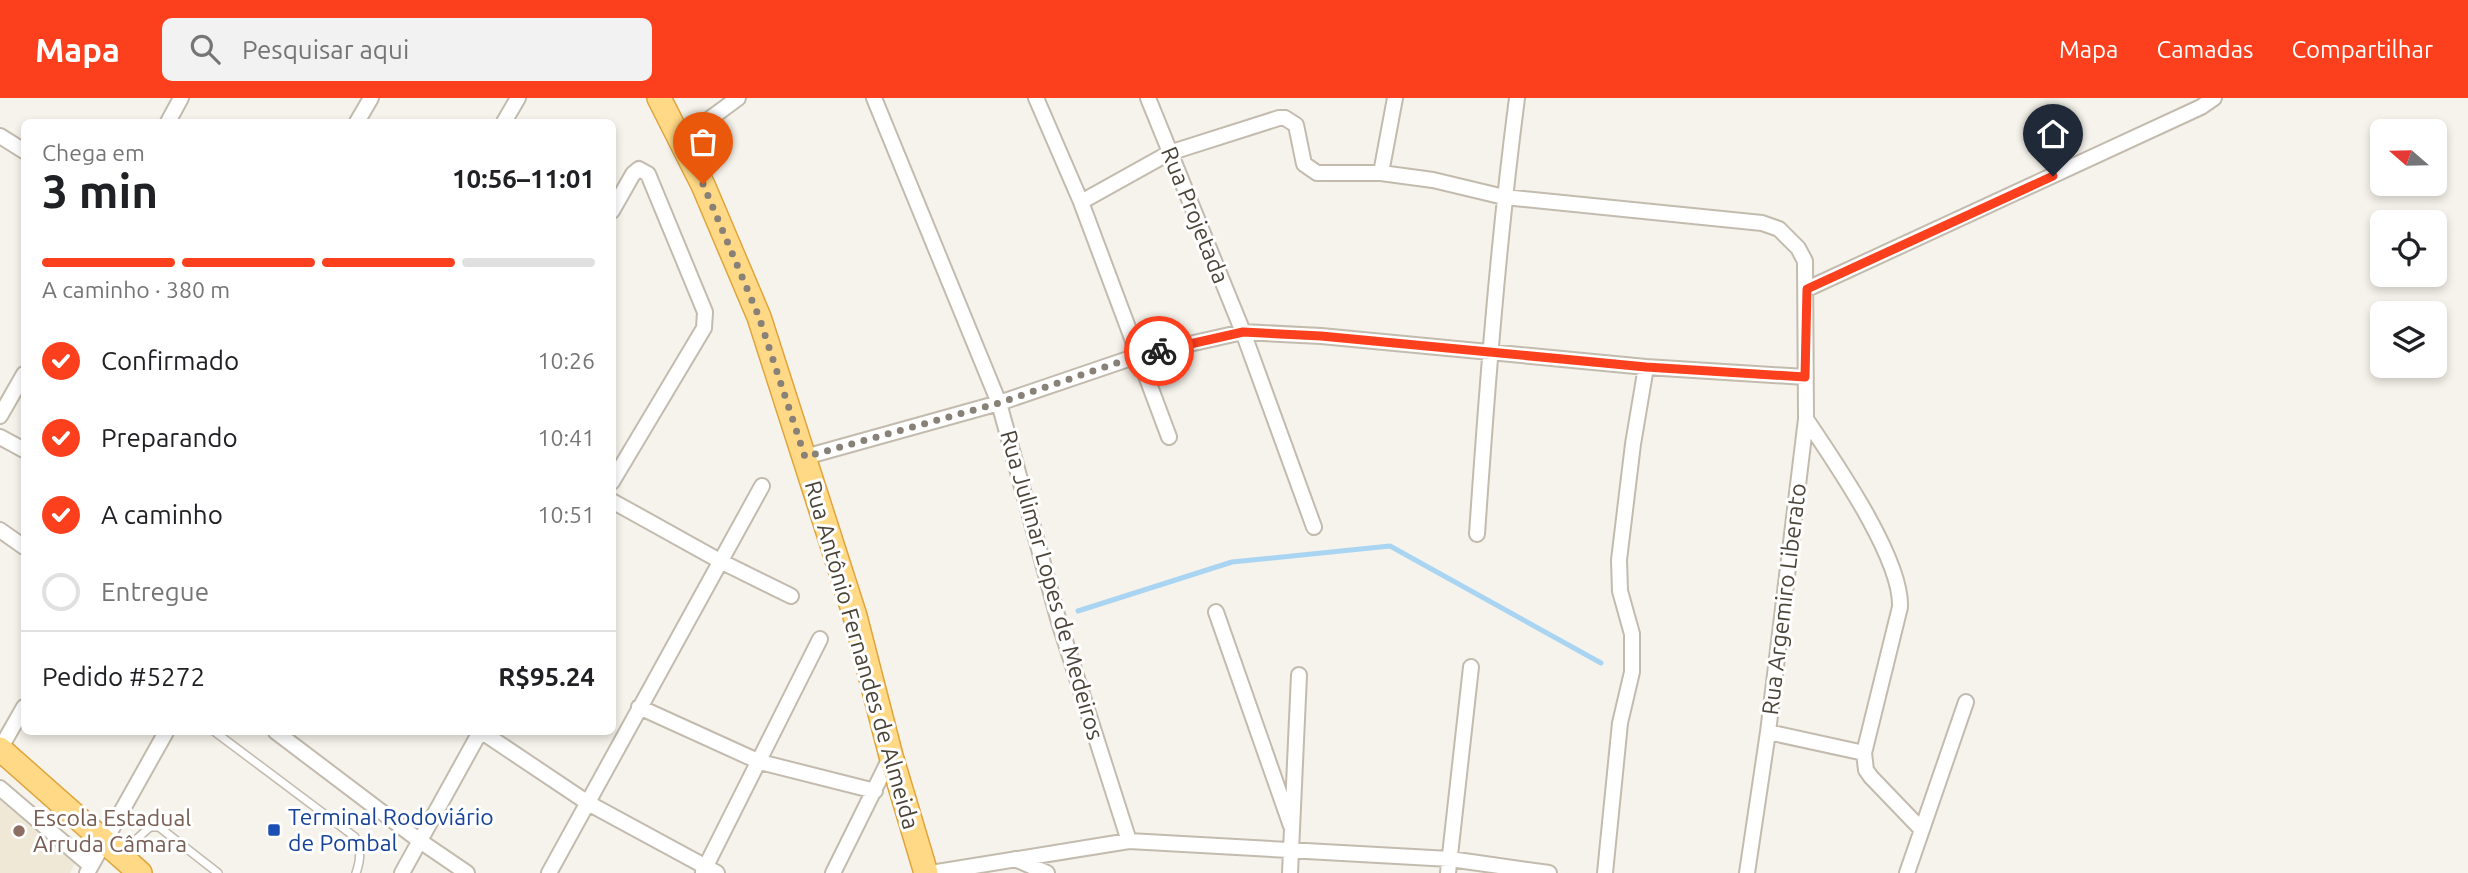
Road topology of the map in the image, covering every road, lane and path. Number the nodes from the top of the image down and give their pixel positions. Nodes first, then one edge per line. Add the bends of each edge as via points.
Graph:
1 (181, 98) edge
2 (371, 98) edge
3 (518, 98) edge
4 (659, 98) edge
5 (738, 98) edge
6 (874, 98) edge
7 (1037, 98) edge
8 (1148, 98) edge
9 (1395, 98) edge
10 (1517, 98) edge
11 (2214, 98) edge
12 (169, 119) edge
13 (359, 119) edge
14 (506, 119) edge
15 (0, 136) edge
16 (681, 140) junction
17 (21, 149) edge
18 (1169, 153) junction
19 (1381, 173) junction
20 (1504, 197) junction
21 (1081, 202) junction
22 (616, 204) edge
23 (1807, 289) junction
24 (1243, 332) junction
25 (1489, 354) junction
26 (1140, 355) junction
27 (1646, 367) junction
28 (1805, 377) junction
29 (21, 379) edge
30 (999, 403) junction
31 (0, 416) edge
32 (1806, 419) junction
33 (0, 437) edge
34 (1169, 437) dead end
35 (21, 448) edge
36 (805, 457) junction
37 (616, 475) edge
38 (762, 486) dead end
39 (616, 503) edge
40 (1314, 527) dead end
41 (0, 530) edge
42 (1477, 534) dead end
43 (21, 545) edge
44 (720, 561) junction
45 (791, 596) dead end
46 (1216, 612) dead end
47 (820, 639) dead end
48 (1471, 667) dead end
49 (1298, 675) dead end
50 (1966, 702) dead end
51 (639, 708) junction
52 (21, 712) edge
53 (1768, 732) junction
54 (165, 735) edge
55 (219, 735) edge
56 (280, 735) edge
57 (479, 735) edge
58 (486, 735) edge
59 (0, 749) edge
60 (1864, 753) junction
61 (891, 757) junction
62 (760, 762) junction
63 (0, 788) edge
64 (876, 791) junction
65 (588, 803) junction
66 (1292, 827) junction
67 (1921, 829) junction
68 (420, 841) junction
69 (1129, 841) junction
70 (112, 848) junction
71 (1291, 850) junction
72 (1014, 858) junction
73 (1449, 866) edge
74 (89, 869) edge
75 (708, 871) edge
76 (140, 873) edge
77 (218, 873) edge
78 (356, 873) edge
79 (402, 873) edge
80 (467, 873) edge
81 (549, 873) edge
82 (834, 873) edge
83 (928, 873) edge
84 (1048, 873) edge
85 (1290, 873) edge
86 (1549, 873) edge
87 (1605, 873) edge
88 (1747, 873) edge
89 (1907, 873) edge

1 - 12 street
2 - 13 street
3 - 14 street
4 - 16 highway, Rua Antônio Fernandes de Almeida
5 - 16 street
6 - 30 street, Rua Julimar Lopes de Medeiros
7 - 21 street
8 - 18 street, Rua Projetada
9 - 19 street
10 - 20 street
11 - 23 street
15 - 17 street
16 - 36 highway, Rua Antônio Fernandes de Almeida via 759,317
18 - 19 street, Rua Argemiro Liberato via 1279,117 1296,125 1304,164 1317,173
18 - 21 street
18 - 24 street, Rua Projetada
19 - 20 street, Rua Argemiro Liberato
20 - 23 street, Rua Argemiro Liberato via 1762,223 1779,229 1798,248 1805,261
20 - 25 street
21 - 26 street
22 - 37 street via 633,174 639,169 648,174 705,312 704,328
23 - 28 street, Rua Argemiro Liberato
24 - 25 street
24 - 26 street
24 - 40 street, Rua Projetada
25 - 27 street
25 - 42 street
26 - 30 street
26 - 34 street
27 - 28 street
27 - 87 street via 1619,560 1620,592 1632,634 1632,671 1620,723
28 - 32 street, Rua Argemiro Liberato
29 - 31 street
30 - 36 street
30 - 69 street, Rua Julimar Lopes de Medeiros via 1059,621
32 - 53 street, Rua Argemiro Liberato
32 - 60 street via 1849,484 1901,593
33 - 35 street
36 - 61 highway, Rua Antônio Fernandes de Almeida via 855,616
38 - 44 street
39 - 44 street
41 - 43 street
44 - 45 street
44 - 51 street
46 - 66 street
47 - 62 street
48 - 73 street
49 - 66 street
50 - 67 street
51 - 62 street
51 - 65 street
52 - 59 street
53 - 60 street
53 - 88 street, Rua Argemiro Liberato
54 - 70 street
55 - 78 lane via 355,837 360,847
56 - 68 street
57 - 68 street
58 - 65 street
59 - 70 highway
60 - 67 street via 1871,777
61 - 64 street
61 - 83 highway, Rua Antônio Fernandes de Almeida
62 - 64 street
62 - 75 street
63 - 74 street
64 - 82 street
65 - 75 street
65 - 81 street
66 - 71 street
67 - 89 street
68 - 79 street
68 - 80 street
69 - 71 street
69 - 72 street
70 - 74 street
70 - 76 highway
70 - 77 lane via 150,827 159,827
71 - 73 street
71 - 85 street
72 - 83 street
72 - 84 street
73 - 86 street

